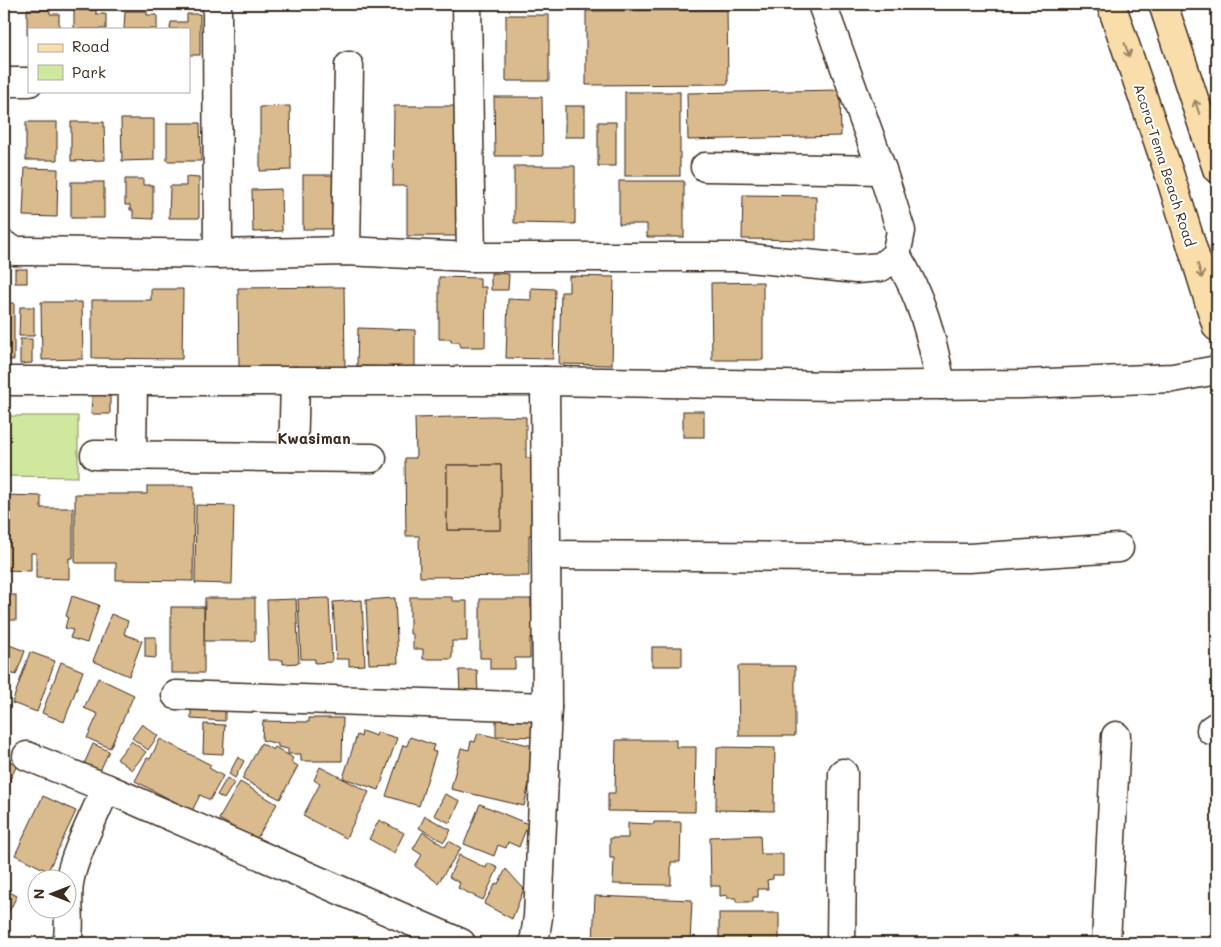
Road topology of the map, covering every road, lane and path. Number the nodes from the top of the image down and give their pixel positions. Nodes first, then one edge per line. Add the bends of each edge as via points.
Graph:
1 (217, 4) edge
2 (467, 4) edge
3 (822, 4) edge
4 (1111, 4) edge
5 (1163, 4) edge
6 (349, 66) dead end
7 (4, 82) edge
8 (28, 82) edge
9 (705, 168) dead end
10 (882, 170) junction
11 (1217, 170) edge
12 (4, 246) edge
13 (346, 251) junction
14 (218, 254) junction
15 (896, 255) junction
16 (471, 257) junction
17 (1217, 327) edge
18 (1217, 370) edge
19 (4, 381) edge
20 (133, 381) junction
21 (295, 381) junction
22 (545, 381) junction
23 (941, 385) junction
24 (95, 455) dead end
25 (132, 456) junction
26 (293, 457) junction
27 (372, 458) dead end
28 (1119, 548) dead end
29 (546, 555) junction
30 (176, 695) dead end
31 (547, 707) junction
32 (1116, 736) dead end
33 (27, 756) dead end
34 (843, 773) dead end
35 (106, 788) junction
36 (67, 943) edge
37 (461, 943) edge
38 (534, 943) edge
39 (841, 943) edge
40 (1106, 943) edge

1 - 14 street
2 - 16 street
3 - 10 street
4 -> 17 main road, Accra-Tema Beach Road
11 -> 5 main road
6 - 13 street
7 - 8 street
9 - 10 street
10 - 15 street via 901,231
12 - 14 street via 14,251
13 - 14 street
13 - 16 street
15 - 16 street via 881,267 856,269 739,257
15 - 23 street via 909,275 933,339
18 - 23 street via 1172,378
19 - 20 street
20 - 21 street
20 - 25 street
21 - 22 street
21 - 26 street
22 - 23 street
22 - 29 street
24 - 25 street
25 - 26 street
26 - 27 street
28 - 29 street via 968,558
29 - 31 street
30 - 31 street
31 - 38 street via 539,908
32 - 40 street
33 - 35 street
34 - 39 street
35 - 36 street via 69,879
35 - 37 street

